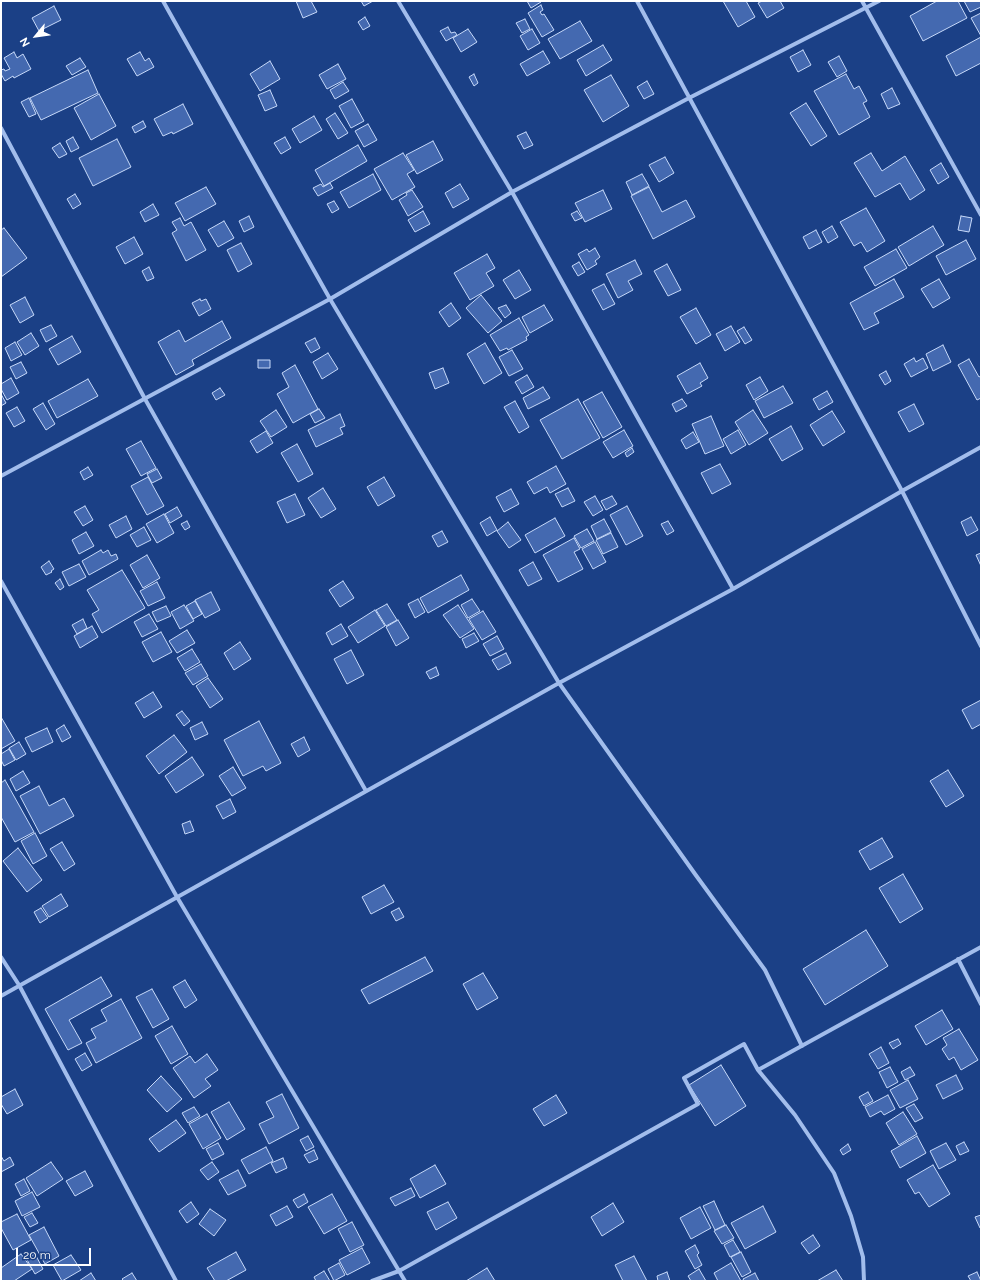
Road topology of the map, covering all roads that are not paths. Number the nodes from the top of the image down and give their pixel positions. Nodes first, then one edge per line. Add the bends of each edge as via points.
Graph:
1 (163, 1) edge
2 (398, 1) edge
3 (637, 1) edge
4 (862, 1) edge
5 (879, 1) edge
6 (866, 8) junction
7 (689, 98) junction
8 (1, 128) edge
9 (512, 192) junction
10 (981, 215) edge
11 (330, 299) junction
12 (145, 399) junction
13 (981, 447) edge
14 (1, 476) edge
15 (902, 491) junction
16 (1, 581) edge
17 (733, 589) junction
18 (981, 646) edge
19 (559, 683) junction
20 (366, 791) junction
21 (177, 897) junction
22 (981, 947) edge
23 (1, 957) edge
24 (958, 959) junction
25 (19, 985) junction
26 (1, 996) edge
27 (981, 1004) edge
28 (802, 1046) junction
29 (758, 1070) junction
30 (399, 1271) junction
31 (176, 1281) edge
32 (372, 1281) edge
33 (404, 1281) edge
34 (864, 1281) edge

1 - 11 street
2 - 9 street
3 - 7 street
4 - 6 street
5 - 6 street
6 - 7 street
6 - 10 street
7 - 9 street
7 - 15 street
8 - 12 street
9 - 11 street
9 - 17 street
11 - 12 street
11 - 19 street
12 - 14 street
12 - 20 street
13 - 15 street
15 - 17 street
15 - 18 street
16 - 21 street
17 - 19 street
19 - 20 street
19 - 28 street via 765,970
20 - 21 street
21 - 25 street
21 - 30 street
22 - 24 street
23 - 25 street
24 - 27 street
24 - 28 street
25 - 26 street
25 - 31 street
28 - 29 street
29 - 30 street via 744,1044 684,1078 698,1104
29 - 34 street via 795,1115 834,1173 851,1216 863,1257
30 - 32 street
30 - 33 street

